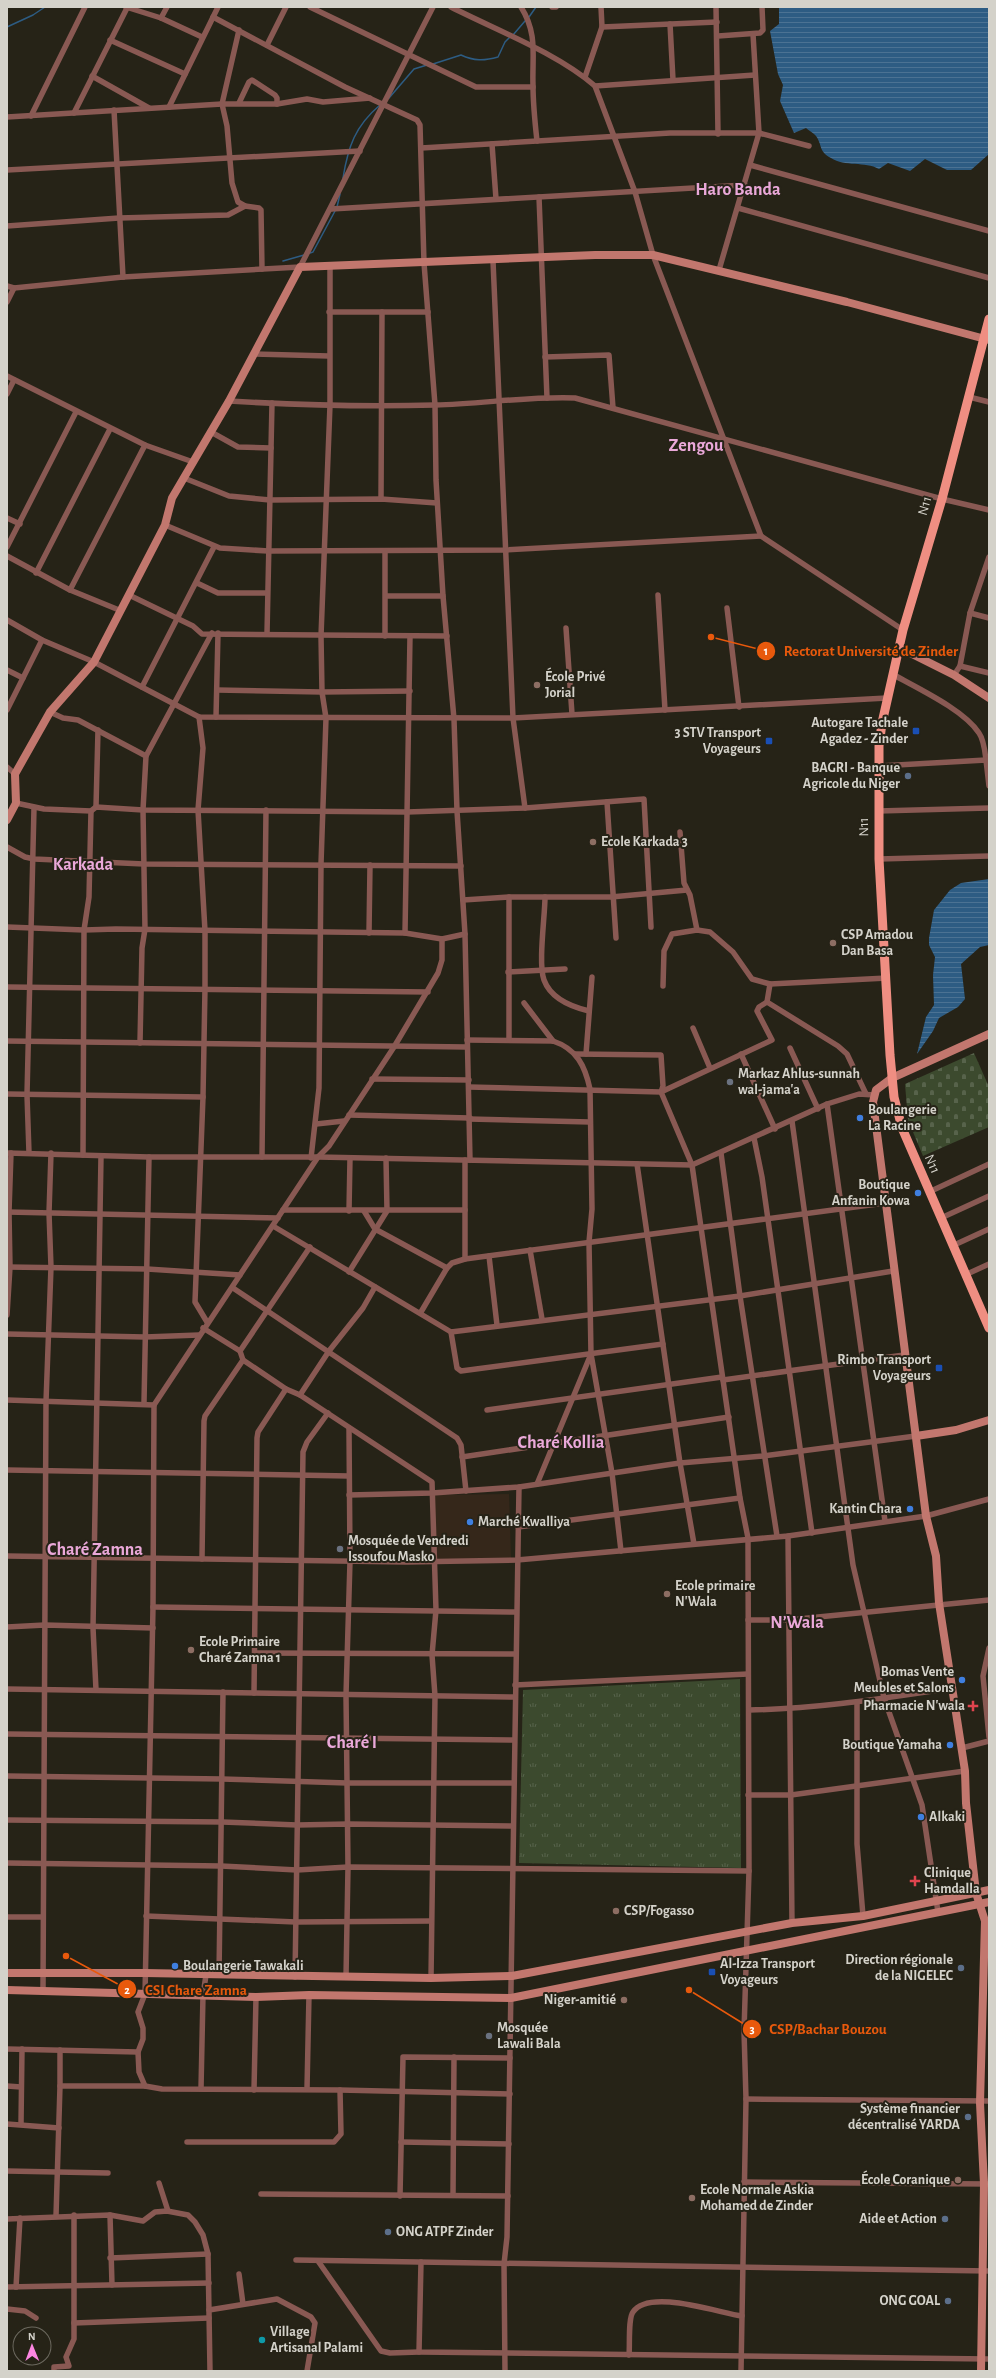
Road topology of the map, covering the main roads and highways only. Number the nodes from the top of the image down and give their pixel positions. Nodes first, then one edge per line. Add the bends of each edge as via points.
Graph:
1 (989, 319) edge
2 (987, 340) edge
3 (989, 1328) edge

1 - 2 main road, N11
2 - 3 main road, N11 via 903,630 887,698 882,723 878,811 892,1078 902,1128

